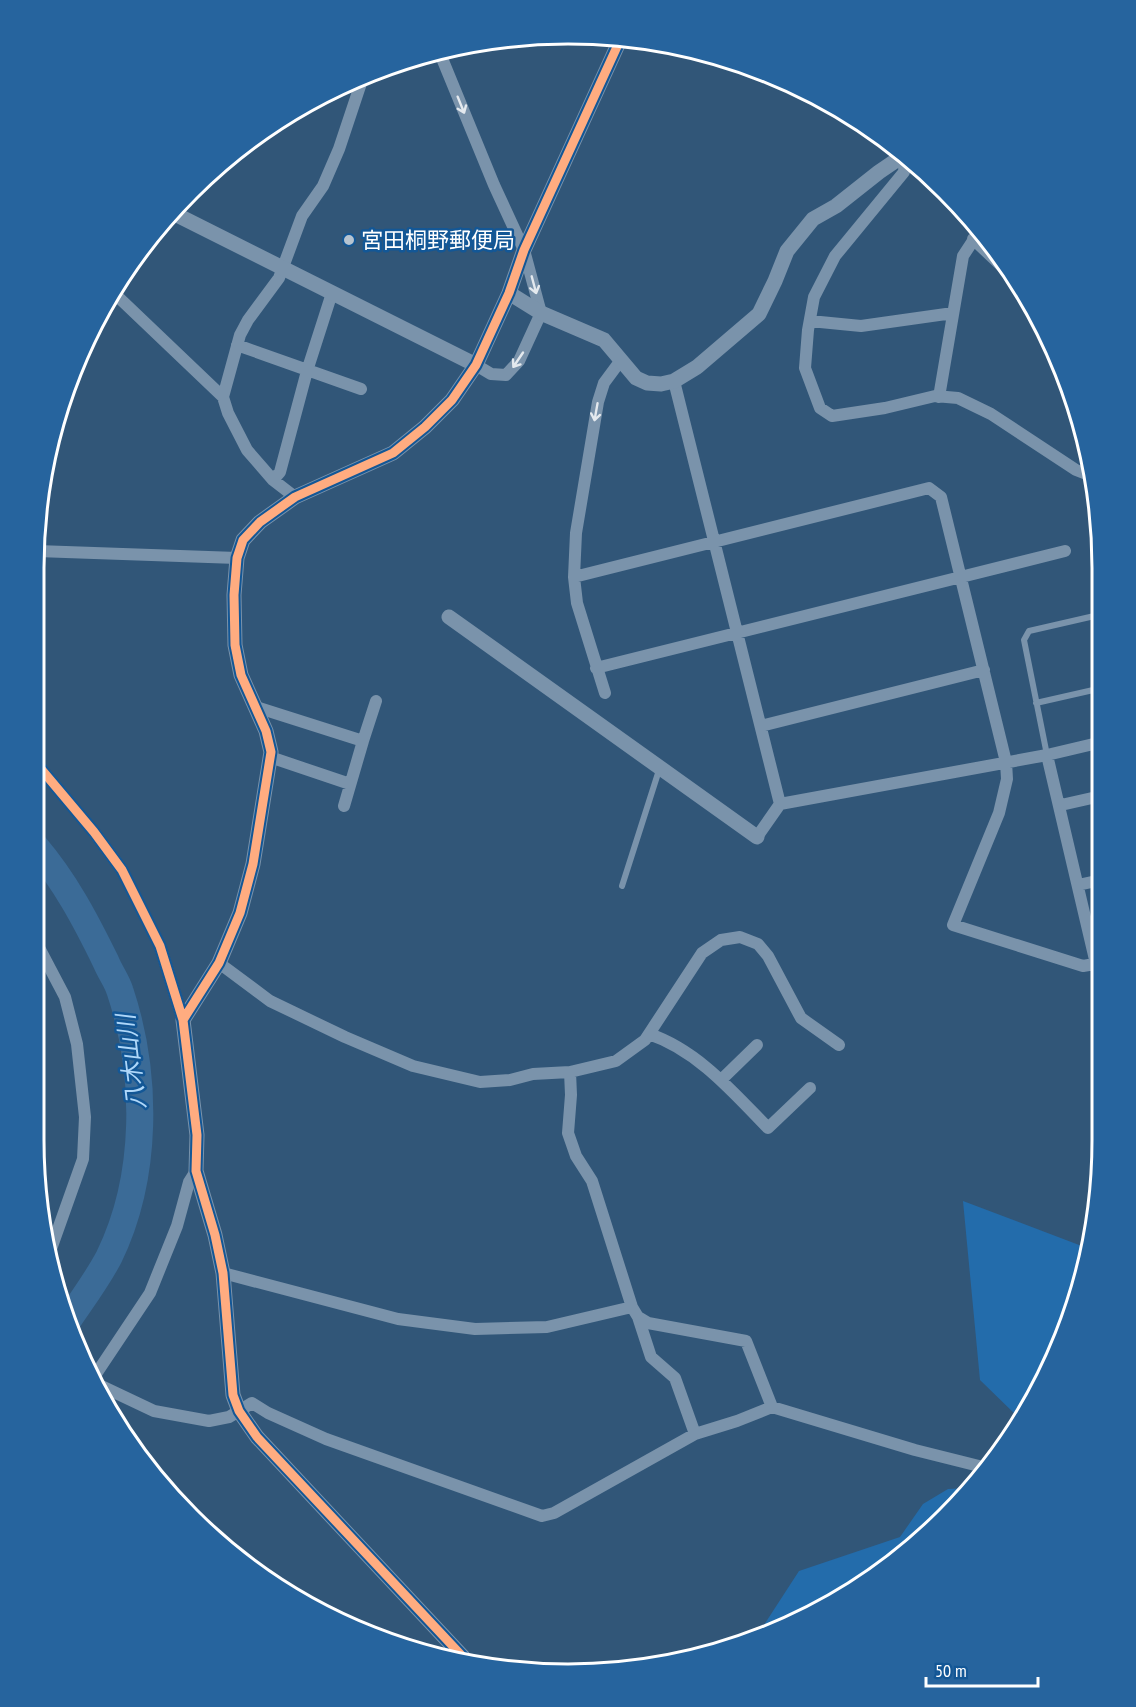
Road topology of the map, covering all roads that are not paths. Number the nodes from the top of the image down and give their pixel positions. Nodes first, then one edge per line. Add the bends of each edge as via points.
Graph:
1 (617, 46) edge
2 (442, 59) edge
3 (360, 86) edge
4 (897, 160) edge
5 (904, 166) edge
6 (179, 216) edge
7 (974, 237) edge
8 (524, 250) junction
9 (283, 268) junction
10 (332, 293) junction
11 (509, 293) junction
12 (119, 298) edge
13 (541, 313) junction
14 (953, 313) junction
15 (810, 321) junction
16 (237, 345) junction
17 (621, 360) junction
18 (476, 364) junction
19 (307, 371) junction
20 (674, 381) junction
21 (362, 389) dead end
22 (223, 397) junction
23 (939, 397) junction
24 (1083, 473) edge
25 (273, 480) junction
26 (295, 497) junction
27 (713, 542) junction
28 (44, 551) edge
29 (1065, 551) dead end
30 (237, 558) junction
31 (574, 577) junction
32 (961, 578) junction
33 (449, 617) dead end
34 (1092, 617) edge
35 (736, 634) junction
36 (596, 668) junction
37 (984, 670) junction
38 (1092, 690) edge
39 (605, 693) dead end
40 (376, 701) dead end
41 (1036, 703) junction
42 (256, 707) junction
43 (761, 726) junction
44 (363, 741) junction
45 (1092, 744) edge
46 (1047, 754) junction
47 (270, 757) junction
48 (1006, 762) junction
49 (660, 767) junction
50 (44, 773) edge
51 (350, 784) junction
52 (1092, 798) edge
53 (780, 804) junction
54 (1061, 805) junction
55 (344, 806) dead end
56 (757, 837) joint
57 (1092, 882) edge
58 (1078, 885) junction
59 (622, 886) dead end
60 (1092, 940) edge
61 (44, 957) edge
62 (219, 963) junction
63 (1092, 965) edge
64 (183, 1020) junction
65 (649, 1034) junction
66 (757, 1045) dead end
67 (839, 1045) dead end
68 (570, 1072) junction
69 (721, 1080) junction
70 (810, 1088) dead end
71 (196, 1171) junction
72 (54, 1241) edge
73 (223, 1273) junction
74 (635, 1312) junction
75 (98, 1371) edge
76 (108, 1389) edge
77 (772, 1407) junction
78 (239, 1411) junction
79 (695, 1434) junction
80 (978, 1466) edge
81 (458, 1651) edge

1 - 8 street
2 -> 8 street
3 - 9 street via 339,149 323,186 302,216
4 - 20 street via 813,219 787,251 759,314 697,367
5 - 15 street via 897,183 835,256 814,297
6 - 9 street
7 - 14 street via 963,256
8 - 11 street
8 -> 13 street
9 - 10 street
9 - 16 street via 248,320
10 - 18 street
10 - 19 street
11 - 13 street
11 - 18 street
12 - 22 street
13 - 17 street via 604,340
13 -> 18 street via 519,361 506,375 491,374
14 - 15 street via 861,326
14 - 23 street
15 - 23 street via 805,368 820,408 832,416
16 - 19 street
16 - 22 street
17 - 20 street via 636,378 647,383
17 -> 31 street via 604,383 598,402 576,533
18 - 26 street via 452,400 393,453
19 - 21 street
19 - 25 street via 280,472
20 - 27 street
22 - 25 street via 247,450
23 - 24 street via 958,398 991,414
25 - 26 street
26 - 30 street via 254,528 243,540
27 - 31 street
27 - 32 street via 929,488 941,496
27 - 35 street
28 - 30 street
29 - 32 street
30 - 42 street via 235,645 241,675
31 - 36 street via 577,603
32 - 35 street
32 - 37 street
33 - 49 street
34 - 41 lane via 1029,631 1024,640
35 - 36 street
35 - 43 street
36 - 39 street
37 - 43 street
37 - 48 street
38 - 41 lane
40 - 44 street
41 - 46 lane
42 - 44 street
42 - 47 street via 266,731
43 - 53 street
44 - 51 street
45 - 46 street
46 - 48 street
46 - 54 street
47 - 51 street
47 - 62 street via 253,864 240,913
48 - 53 street
48 - 63 street via 1007,779 999,813 953,925 1083,966
49 - 56 street
49 - 59 lane
50 - 64 street via 122,870 160,946
51 - 55 street
52 - 54 street
53 - 56 street
54 - 58 street
57 - 58 street
58 - 60 street
61 - 72 street via 65,997 77,1044 85,1117 83,1160
62 - 64 street
62 - 68 street via 270,1001 413,1066 480,1082
64 - 71 street via 196,1135
65 - 67 street via 702,953 721,940 740,937 758,944 768,956 801,1018
65 - 68 street via 616,1061
65 - 69 street via 668,1040
66 - 69 street
68 - 74 street via 568,1133 576,1156 592,1180
69 - 70 street via 768,1128
71 - 73 street
71 - 75 street via 150,1293
73 - 74 street via 398,1318 475,1329 547,1327
73 - 78 street via 233,1395
74 - 77 street via 648,1323 746,1341
74 - 79 street via 651,1357 675,1378
76 - 78 street via 154,1411 209,1420
77 - 79 street
77 - 80 street
78 - 79 street via 252,1403 326,1439 542,1516 554,1514
78 - 81 street via 257,1437

